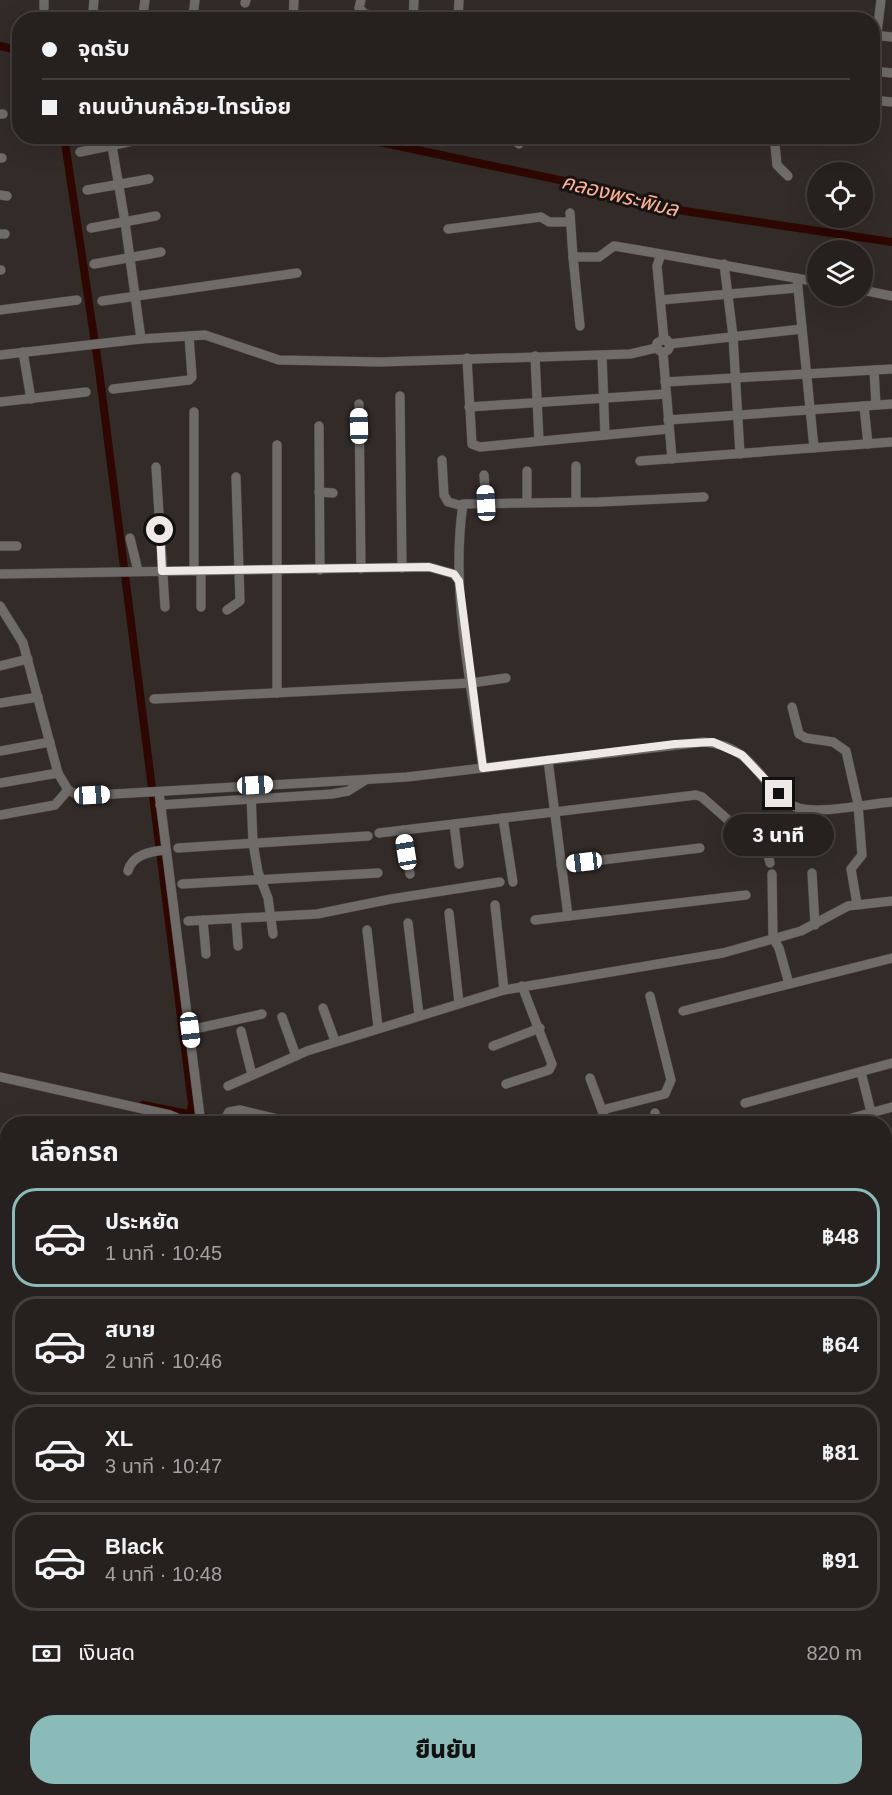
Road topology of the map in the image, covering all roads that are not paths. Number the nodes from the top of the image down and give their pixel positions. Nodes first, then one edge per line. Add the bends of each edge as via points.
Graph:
1 (94, 0) edge
2 (93, 10) dead end
3 (122, 144) edge
4 (775, 144) edge
5 (112, 146) junction
6 (80, 152) dead end
7 (788, 176) dead end
8 (149, 179) dead end
9 (119, 184) junction
10 (87, 189) dead end
11 (156, 216) dead end
12 (125, 222) junction
13 (91, 228) dead end
14 (448, 229) dead end
15 (161, 252) dead end
16 (129, 257) junction
17 (660, 257) junction
18 (573, 258) junction
19 (94, 264) dead end
20 (724, 264) junction
21 (297, 273) dead end
22 (797, 283) junction
23 (807, 283) edge
24 (873, 292) edge
25 (729, 294) junction
26 (135, 296) junction
27 (892, 296) edge
28 (77, 300) dead end
29 (661, 300) junction
30 (102, 301) dead end
31 (0, 310) edge
32 (580, 326) dead end
33 (802, 328) junction
34 (189, 336) junction
35 (733, 336) junction
36 (141, 339) junction
37 (667, 342) junction
38 (659, 350) junction
39 (23, 352) junction
40 (0, 355) edge
41 (602, 355) junction
42 (535, 356) junction
43 (467, 358) junction
44 (892, 369) edge
45 (874, 370) junction
46 (807, 373) junction
47 (737, 377) junction
48 (665, 382) junction
49 (113, 389) dead end
50 (86, 392) dead end
51 (666, 394) junction
52 (400, 396) dead end
53 (603, 398) junction
54 (31, 399) junction
55 (0, 402) edge
56 (537, 403) junction
57 (359, 404) dead end
58 (892, 404) edge
59 (876, 405) junction
60 (864, 406) junction
61 (469, 407) junction
62 (810, 409) junction
63 (194, 412) dead end
64 (738, 414) junction
65 (669, 424) junction
66 (319, 426) dead end
67 (605, 435) junction
68 (538, 441) junction
69 (892, 442) edge
70 (868, 444) junction
71 (277, 445) dead end
72 (814, 448) junction
73 (740, 454) junction
74 (672, 459) junction
75 (442, 460) dead end
76 (640, 461) dead end
77 (576, 466) dead end
78 (156, 467) dead end
79 (528, 471) dead end
80 (484, 475) dead end
81 (236, 477) dead end
82 (320, 492) junction
83 (333, 493) dead end
84 (704, 497) dead end
85 (527, 502) junction
86 (576, 502) junction
87 (486, 503) junction
88 (463, 506) junction
89 (130, 538) dead end
90 (0, 546) edge
91 (17, 546) dead end
92 (402, 568) junction
93 (361, 569) junction
94 (277, 570) junction
95 (320, 570) junction
96 (138, 571) junction
97 (162, 571) junction
98 (198, 571) junction
99 (239, 571) junction
100 (0, 574) edge
101 (459, 581) junction
102 (0, 606) edge
103 (165, 606) dead end
104 (201, 607) dead end
105 (227, 610) dead end
106 (28, 659) junction
107 (0, 666) edge
108 (506, 678) dead end
109 (471, 683) junction
110 (277, 693) junction
111 (38, 697) junction
112 (154, 699) dead end
113 (0, 703) edge
114 (792, 707) dead end
115 (50, 742) junction
116 (0, 751) edge
117 (548, 760) junction
118 (483, 768) junction
119 (58, 773) junction
120 (366, 780) junction
121 (0, 783) edge
122 (250, 786) junction
123 (68, 790) junction
124 (154, 792) junction
125 (251, 800) junction
126 (892, 802) edge
127 (858, 804) junction
128 (160, 805) junction
129 (554, 812) junction
130 (0, 814) edge
131 (503, 818) junction
132 (453, 824) junction
133 (403, 830) junction
134 (379, 832) dead end
135 (368, 836) dead end
136 (253, 843) junction
137 (178, 848) dead end
138 (699, 848) dead end
139 (165, 850) junction
140 (770, 863) dead end
141 (459, 864) dead end
142 (561, 865) junction
143 (128, 870) dead end
144 (378, 873) dead end
145 (812, 873) dead end
146 (410, 874) dead end
147 (772, 874) dead end
148 (261, 880) junction
149 (500, 882) dead end
150 (513, 882) dead end
151 (182, 884) dead end
152 (746, 895) dead end
153 (892, 901) edge
154 (857, 904) junction
155 (495, 905) dead end
156 (449, 914) dead end
157 (568, 916) junction
158 (271, 917) junction
159 (236, 919) junction
160 (203, 920) junction
161 (535, 920) dead end
162 (188, 921) dead end
163 (408, 923) dead end
164 (815, 925) junction
165 (368, 930) dead end
166 (273, 934) dead end
167 (773, 938) junction
168 (238, 946) dead end
169 (206, 954) dead end
170 (892, 958) edge
171 (789, 984) junction
172 (522, 986) junction
173 (504, 990) junction
174 (650, 996) dead end
175 (459, 1003) junction
176 (322, 1008) dead end
177 (683, 1011) dead end
178 (262, 1014) dead end
179 (418, 1015) junction
180 (282, 1017) dead end
181 (378, 1027) junction
182 (540, 1028) junction
183 (190, 1030) junction
184 (241, 1031) dead end
185 (335, 1041) junction
186 (493, 1046) dead end
187 (296, 1056) junction
188 (892, 1063) edge
189 (861, 1072) junction
190 (252, 1076) junction
191 (0, 1077) edge
192 (590, 1078) dead end
193 (506, 1084) dead end
194 (228, 1086) dead end
195 (745, 1103) dead end
196 (892, 1107) edge
197 (602, 1110) junction
198 (655, 1113) dead end
199 (871, 1113) junction
200 (172, 1116) edge
201 (201, 1116) edge
202 (226, 1116) edge
203 (265, 1116) edge
204 (604, 1116) edge
205 (656, 1116) edge
206 (860, 1116) edge
207 (872, 1116) edge

1 - 2 street
3 - 5 street
4 - 7 street via 777,165
5 - 6 street
5 - 9 street
8 - 9 street
9 - 10 street
9 - 12 street
11 - 12 street
12 - 13 street
12 - 16 street
14 - 18 street via 541,217 549,222 570,218
15 - 16 street
16 - 19 street
16 - 26 street
17 - 18 street via 649,251 614,246 599,257
17 - 20 street
17 - 29 street via 657,261
18 - 32 street
20 - 22 street
20 - 25 street
21 - 26 street
22 - 23 street
22 - 25 street
22 - 33 street
24 - 27 street
25 - 29 street
25 - 35 street
26 - 30 street
26 - 36 street
28 - 31 street
29 - 37 street
33 - 35 street
33 - 46 street
34 - 36 street
34 - 43 street via 216,337 279,360 380,362
34 - 49 street via 189,381
35 - 37 street
35 - 47 street
36 - 39 street
37 - 38 street via 669,350
38 - 41 street
38 - 48 street
39 - 40 street
39 - 54 street
41 - 42 street
41 - 53 street
42 - 43 street
42 - 56 street
43 - 61 street
44 - 45 street
45 - 46 street
45 - 59 street
46 - 47 street
46 - 62 street
47 - 48 street
47 - 64 street
48 - 51 street
50 - 54 street
51 - 53 street
51 - 65 street
52 - 92 street
53 - 56 street
53 - 67 street
54 - 55 street
56 - 61 street
56 - 68 street
57 - 93 street
58 - 59 street
59 - 60 street
60 - 62 street
60 - 70 street
61 - 68 street via 472,444 480,447
62 - 64 street
62 - 72 street
63 - 98 street
64 - 65 street
64 - 73 street
65 - 67 street
65 - 74 street
66 - 82 street
67 - 68 street
69 - 70 street
70 - 72 street
71 - 94 street
72 - 73 street
73 - 74 street
74 - 76 street
75 - 88 street via 444,495 448,502
77 - 86 street
78 - 97 street
79 - 85 street
80 - 87 street
81 - 99 street
82 - 83 street
82 - 95 street
84 - 86 street
85 - 86 street
85 - 87 street
87 - 88 street
88 - 101 street
89 - 96 street
90 - 91 street
92 - 93 street
92 - 101 street via 429,567 454,574
93 - 95 street
94 - 95 street
94 - 99 street
94 - 110 street
96 - 97 street
96 - 100 street
97 - 98 street
97 - 103 street
98 - 99 street
98 - 104 street
99 - 105 street via 240,601
101 - 109 street
102 - 106 street via 17,630
106 - 107 street
106 - 111 street
108 - 109 street
109 - 110 street
109 - 118 street
110 - 112 street
111 - 113 street
111 - 115 street
114 - 127 street via 800,734 833,742 846,751
115 - 116 street
115 - 119 street
117 - 118 street
117 - 127 street via 713,742 742,755 792,805 816,810
117 - 129 street
118 - 120 street
119 - 121 street
119 - 123 street
120 - 122 street
120 - 125 street via 348,791
122 - 124 street
122 - 125 street
123 - 124 street via 80,796
123 - 130 street via 55,805
124 - 128 street
125 - 128 street
125 - 136 street
126 - 127 street
127 - 154 street via 862,857 851,869
128 - 139 street
129 - 131 street
129 - 140 street via 699,796 768,855
129 - 142 street
131 - 132 street
131 - 150 street
132 - 133 street
132 - 141 street
133 - 134 street
133 - 146 street
135 - 136 street
136 - 137 street
136 - 148 street
138 - 142 street
139 - 143 street via 135,859
139 - 183 street
142 - 157 street
144 - 148 street
145 - 164 street
147 - 167 street
148 - 151 street
148 - 158 street
149 - 158 street via 317,914
152 - 157 street
153 - 154 street
154 - 164 street
155 - 173 street
156 - 175 street
157 - 161 street
158 - 159 street
158 - 166 street
159 - 160 street
159 - 168 street
160 - 162 street
160 - 169 street
163 - 179 street
164 - 167 street
165 - 181 street
167 - 171 street
167 - 172 street via 723,953
170 - 171 street
171 - 177 street
172 - 173 street
172 - 182 street
173 - 175 street
174 - 197 street via 671,1080 668,1089 654,1099
175 - 179 street
176 - 185 street
178 - 183 street
179 - 181 street
180 - 187 street
181 - 185 street
182 - 186 street
182 - 193 street via 551,1067
183 - 201 street
184 - 190 street
185 - 187 street
187 - 190 street
188 - 189 street
189 - 195 street
189 - 199 street
190 - 194 street
191 - 200 street
192 - 197 street
196 - 199 street
197 - 204 street
198 - 205 street
199 - 206 street
199 - 207 street
202 - 203 street via 240,1110

